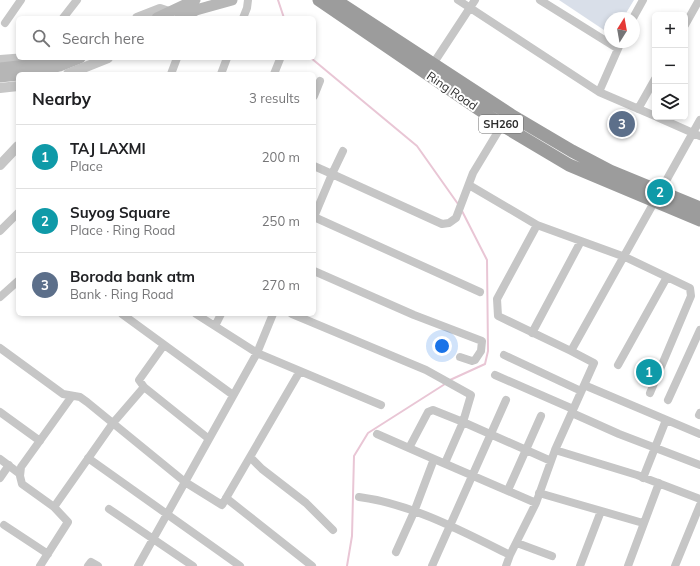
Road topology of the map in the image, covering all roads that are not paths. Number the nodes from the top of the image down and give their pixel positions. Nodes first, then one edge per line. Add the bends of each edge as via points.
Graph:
1 (21, 0) edge
2 (77, 0) edge
3 (232, 0) edge
4 (248, 0) edge
5 (319, 0) edge
6 (335, 0) edge
7 (458, 0) edge
8 (475, 0) edge
9 (540, 0) edge
10 (643, 0) edge
11 (699, 0) edge
12 (193, 6) edge
13 (470, 8) junction
14 (637, 12) edge
15 (163, 15) edge
16 (65, 16) edge
17 (141, 16) edge
18 (183, 16) edge
19 (244, 16) edge
20 (688, 20) edge
21 (5, 23) dead end
22 (604, 36) edge
23 (618, 48) edge
24 (16, 59) edge
25 (0, 60) edge
26 (49, 60) edge
27 (75, 60) edge
28 (105, 60) edge
29 (176, 60) edge
30 (226, 60) edge
31 (280, 60) edge
32 (434, 64) junction
33 (0, 68) edge
34 (90, 70) edge
35 (34, 72) edge
36 (79, 72) edge
37 (172, 72) edge
38 (222, 72) edge
39 (275, 72) edge
40 (16, 75) edge
41 (0, 77) edge
42 (320, 81) dead end
43 (652, 84) edge
44 (16, 86) edge
45 (0, 88) edge
46 (316, 91) edge
47 (599, 92) junction
48 (638, 109) junction
49 (652, 115) edge
50 (663, 120) edge
51 (700, 120) edge
52 (502, 125) junction
53 (697, 134) edge
54 (16, 150) edge
55 (343, 151) dead end
56 (0, 165) edge
57 (316, 167) edge
58 (332, 174) junction
59 (469, 185) junction
60 (658, 197) junction
61 (700, 208) edge
62 (316, 212) edge
63 (16, 215) edge
64 (316, 218) edge
65 (700, 220) edge
66 (537, 225) junction
67 (0, 231) edge
68 (581, 241) junction
69 (625, 257) junction
70 (316, 272) edge
71 (667, 277) junction
72 (16, 283) edge
73 (480, 292) dead end
74 (0, 298) edge
75 (125, 316) edge
76 (199, 316) edge
77 (220, 316) edge
78 (272, 316) edge
79 (297, 316) edge
80 (215, 326) junction
81 (700, 330) edge
82 (532, 333) junction
83 (164, 345) junction
84 (0, 348) edge
85 (571, 351) junction
86 (257, 353) junction
87 (504, 355) dead end
88 (460, 357) dead end
89 (618, 365) dead end
90 (300, 371) junction
91 (495, 375) dead end
92 (144, 387) junction
93 (583, 388) junction
94 (650, 393) dead end
95 (233, 395) junction
96 (72, 396) junction
97 (506, 400) dead end
98 (668, 400) dead end
99 (381, 405) dead end
100 (573, 411) junction
101 (0, 412) edge
102 (541, 416) dead end
103 (666, 420) junction
104 (463, 422) junction
105 (113, 423) junction
106 (493, 433) junction
107 (377, 434) dead end
108 (700, 434) edge
109 (209, 439) junction
110 (40, 440) junction
111 (409, 448) junction
112 (655, 448) junction
113 (526, 449) junction
114 (555, 450) junction
115 (250, 457) junction
116 (88, 458) junction
117 (434, 458) junction
118 (0, 459) edge
119 (551, 461) junction
120 (445, 463) junction
121 (9, 465) junction
122 (700, 465) edge
123 (20, 474) junction
124 (472, 475) junction
125 (0, 478) edge
126 (643, 478) junction
127 (185, 482) junction
128 (659, 483) junction
129 (508, 490) junction
130 (539, 492) junction
131 (359, 497) dead end
132 (226, 498) junction
133 (700, 499) edge
134 (536, 503) junction
135 (700, 505) edge
136 (54, 506) junction
137 (109, 509) dead end
138 (601, 511) junction
139 (414, 512) junction
140 (167, 514) junction
141 (643, 523) junction
142 (4, 525) dead end
143 (449, 525) junction
144 (333, 530) dead end
145 (154, 538) junction
146 (517, 543) junction
147 (396, 552) dead end
148 (48, 554) junction
149 (510, 555) junction
150 (552, 556) dead end
151 (181, 563) edge
152 (40, 566) edge
153 (88, 566) edge
154 (98, 566) edge
155 (138, 566) edge
156 (193, 566) edge
157 (240, 566) edge
158 (312, 566) edge
159 (432, 566) edge
160 (505, 566) edge
161 (580, 566) edge
162 (628, 566) edge
163 (675, 566) edge

1 - 21 street
2 - 16 street
3 - 12 main road
4 - 19 street
5 - 52 highway, Ring Road / SH260
6 - 32 highway, Ring Road / SH260
7 - 13 street
8 - 13 street
9 - 22 street
10 - 14 street
11 - 20 street
12 - 15 main road
12 - 18 main road
13 - 32 street
13 - 47 street
15 - 17 street via 160,9
23 - 47 street
24 - 25 street
26 - 33 main road
27 - 35 main road
28 - 34 street
29 - 37 street
30 - 38 street
31 - 39 street
32 - 60 highway, Ring Road / SH260 via 511,115
34 - 36 street
40 - 41 main road
42 - 46 street
43 - 48 street
44 - 45 street
47 - 48 street
48 - 49 street
50 - 53 street
51 - 53 street
52 - 59 street via 473,173
52 - 60 highway, Ring Road / SH260 via 569,165
53 - 60 street
54 - 56 street
55 - 58 street
57 - 58 street
58 - 59 street via 442,224 456,218
58 - 62 street
59 - 66 street
60 - 61 highway, Ring Road / SH260
60 - 65 highway, Ring Road / SH260
60 - 69 street
63 - 67 street
64 - 73 street
66 - 68 street
66 - 82 street via 497,299 498,316
68 - 69 street
68 - 82 street
69 - 71 street
69 - 85 street
70 - 88 street via 414,315 482,341 481,351 475,360
71 - 89 street
71 - 94 street via 690,288 691,296
72 - 74 street
75 - 83 street
76 - 80 street
77 - 80 street
78 - 86 street
79 - 104 street via 426,370 471,395
80 - 86 street
81 - 98 street
82 - 85 street
83 - 92 street via 139,380
83 - 95 street
84 - 96 street via 63,394
85 - 93 street via 594,363
86 - 90 street
86 - 95 street
87 - 93 street
90 - 99 street
90 - 115 street
91 - 100 street
92 - 105 street
92 - 109 street
93 - 100 street
93 - 103 street
95 - 109 street
96 - 105 street via 80,397
96 - 110 street
97 - 106 street
100 - 112 street
100 - 114 street
101 - 110 street
102 - 113 street
103 - 108 street
103 - 112 street
104 - 106 street
104 - 111 street via 433,410 428,412
104 - 120 street
105 - 116 street
105 - 127 street
106 - 113 street
106 - 124 street
107 - 111 street
109 - 127 street
110 - 123 street via 21,467
111 - 117 street
112 - 122 street
112 - 126 street
113 - 119 street
113 - 129 street
114 - 119 street
114 - 126 street
115 - 132 street
115 - 144 street via 306,503
116 - 136 street
116 - 140 street
117 - 120 street
117 - 139 street
118 - 121 street
119 - 130 street
120 - 124 street
121 - 123 street
121 - 125 street
123 - 136 street via 22,484
124 - 129 street
124 - 143 street
126 - 128 street
127 - 132 street via 222,505
127 - 140 street
128 - 133 street
128 - 141 street
129 - 134 street
130 - 134 street
130 - 138 street
131 - 139 street via 376,499
132 - 158 street
134 - 146 street
135 - 163 street
136 - 148 street via 68,522
137 - 145 street
138 - 141 street
138 - 161 street
139 - 143 street
139 - 147 street
140 - 145 street
140 - 157 street
141 - 162 street
142 - 148 street
143 - 149 street
143 - 159 street
145 - 151 street
145 - 155 street
146 - 149 street
146 - 150 street
148 - 152 street
149 - 160 street
151 - 156 street
153 - 154 street via 91,562

